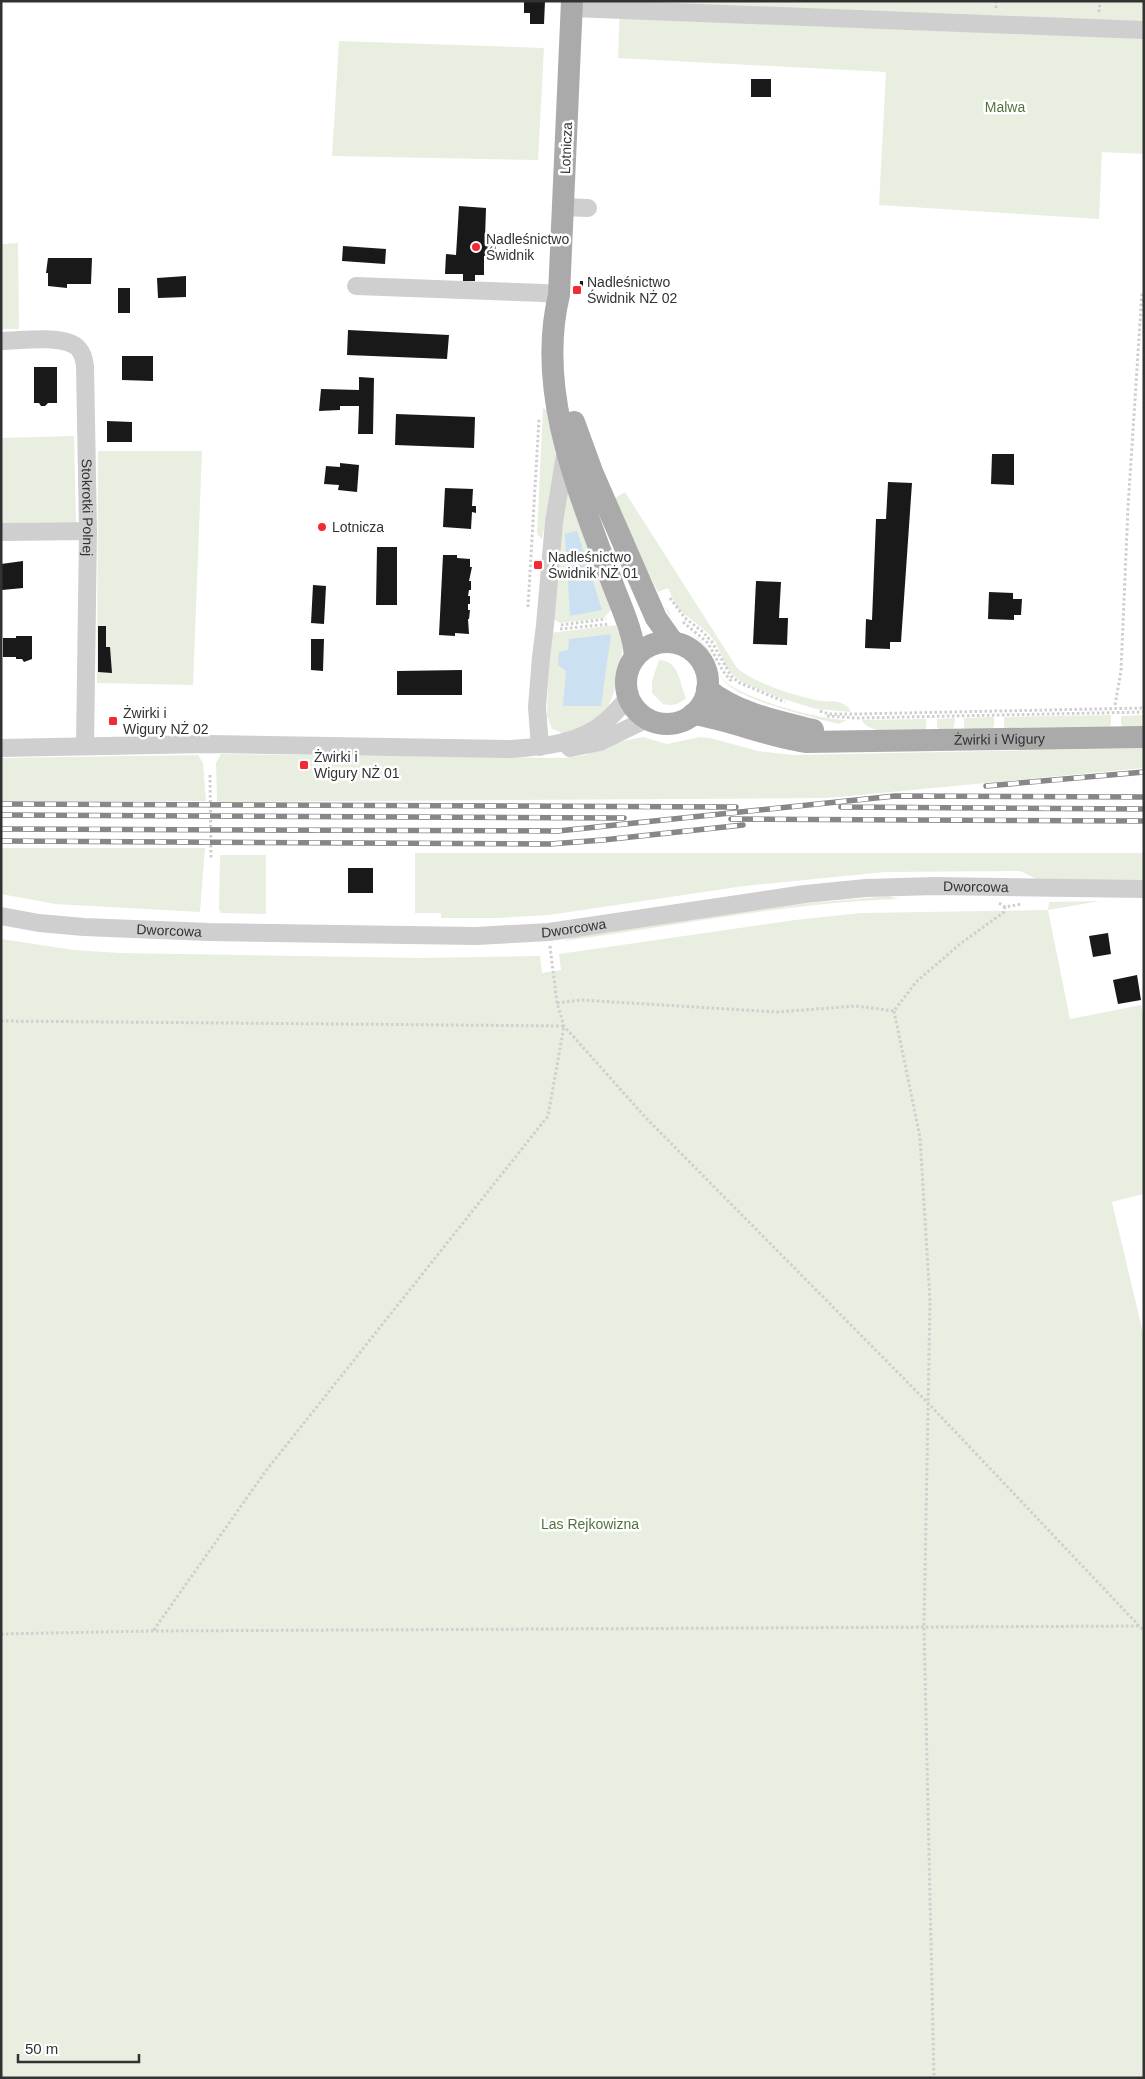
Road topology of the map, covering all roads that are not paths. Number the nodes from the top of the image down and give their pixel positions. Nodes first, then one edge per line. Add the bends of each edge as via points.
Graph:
1 (572, 5) edge
2 (670, 6) edge
3 (1144, 30) edge
4 (563, 207) junction
5 (588, 208) dead end
6 (356, 286) dead end
7 (559, 295) junction
8 (1, 341) edge
9 (566, 448) junction
10 (88, 530) junction
11 (1, 532) edge
12 (673, 642) junction
13 (635, 657) junction
14 (707, 689) junction
15 (629, 697) junction
16 (693, 714) junction
17 (648, 719) junction
18 (1144, 737) edge
19 (855, 740) junction
20 (85, 746) junction
21 (540, 747) junction
22 (1, 748) edge
23 (1144, 889) edge
24 (1, 916) edge

1 - 2 street
1 - 4 main road, Lotnicza
2 - 3 street
4 - 5 street
4 - 7 main road, Lotnicza
6 - 7 street
7 - 9 main road, Lotnicza via 554,314 554,385
7 - 12 main road, Lotnicza via 565,384 580,441 656,618
8 - 10 street, Stokrotki Polnej via 59,340 77,347 83,356
9 - 13 main road, Lotnicza via 634,641
9 - 21 street via 554,522 537,708
10 - 11 street
10 - 20 street, Stokrotki Polnej
12 - 13 main road via 650,646
12 - 14 main road via 700,658 707,673
13 - 15 main road via 627,676
14 - 16 main road
14 - 19 main road, Żwirki i Wigury via 719,699 749,712
15 - 17 main road via 636,710
15 - 21 street via 606,721 592,730
16 - 17 main road via 671,723
16 - 19 main road, Żwirki i Wigury via 794,740
17 - 21 street via 589,745
18 - 19 main road, Żwirki i Wigury
20 - 21 street
20 - 22 street
23 - 24 street, Dworcowa via 866,888 550,932 458,936 84,927

